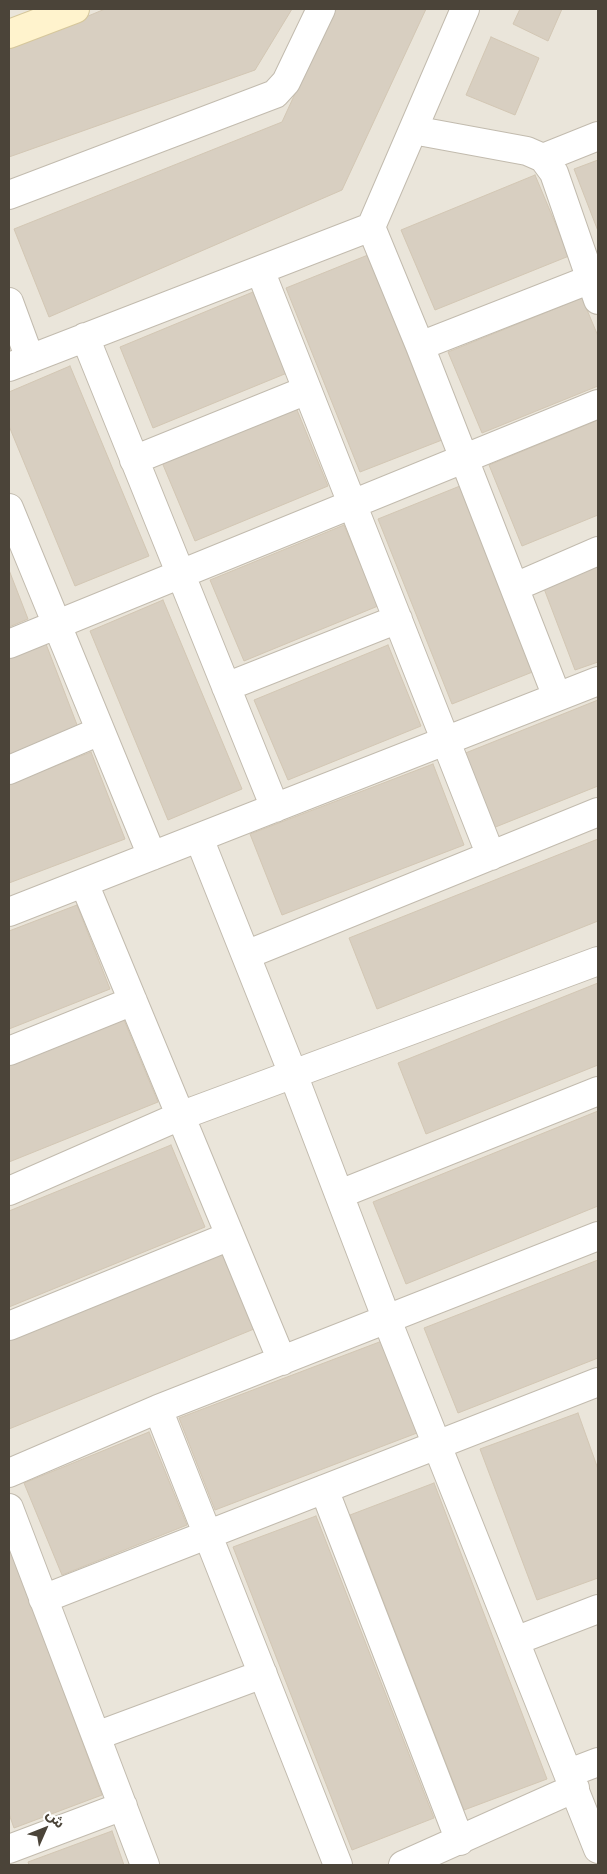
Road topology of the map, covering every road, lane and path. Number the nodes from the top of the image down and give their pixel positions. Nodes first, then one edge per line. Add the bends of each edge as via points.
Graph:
1 (74, 9) edge
2 (321, 9) edge
3 (465, 9) edge
4 (9, 34) edge
5 (413, 130) junction
6 (598, 136) edge
7 (543, 158) junction
8 (9, 196) edge
9 (371, 227) junction
10 (260, 270) junction
11 (594, 290) edge
12 (9, 302) edge
13 (84, 338) junction
14 (420, 346) junction
15 (19, 363) edge
16 (307, 390) junction
17 (598, 404) edge
18 (464, 459) junction
19 (134, 460) junction
20 (352, 505) junction
21 (9, 512) edge
22 (598, 551) edge
23 (180, 575) junction
24 (515, 587) junction
25 (398, 619) junction
26 (57, 625) junction
27 (9, 644) edge
28 (598, 681) edge
29 (226, 687) junction
30 (557, 697) junction
31 (100, 731) junction
32 (446, 741) junction
33 (9, 770) edge
34 (275, 808) junction
35 (598, 812) edge
36 (199, 838) junction
37 (152, 856) junction
38 (491, 856) junction
39 (84, 883) junction
40 (9, 912) edge
41 (246, 955) junction
42 (598, 961) edge
43 (133, 1001) junction
44 (9, 1051) edge
45 (293, 1074) junction
46 (598, 1091) edge
47 (180, 1116) junction
48 (9, 1191) edge
49 (340, 1194) junction
50 (230, 1236) junction
51 (598, 1236) edge
52 (387, 1320) junction
53 (9, 1326) edge
54 (282, 1361) junction
55 (598, 1382) edge
56 (158, 1410) junction
57 (438, 1444) junction
58 (9, 1473) edge
59 (324, 1489) junction
60 (9, 1508) edge
61 (208, 1534) junction
62 (43, 1599) junction
63 (598, 1609) edge
64 (515, 1641) junction
65 (263, 1674) junction
66 (96, 1736) junction
67 (598, 1762) edge
68 (572, 1781) junction
69 (123, 1806) junction
70 (460, 1841) junction
71 (9, 1849) edge
72 (598, 1850) edge
73 (145, 1865) edge
74 (338, 1865) edge
75 (403, 1865) edge

1 - 4 street
2 - 8 street via 286,82 275,94
3 - 5 street
5 - 7 street
5 - 9 street
6 - 7 street
7 - 11 street via 554,173
9 - 10 street
9 - 14 street
10 - 13 street
10 - 16 street
11 - 14 street
12 - 15 street
13 - 15 street
13 - 19 street
14 - 18 street
16 - 19 street
16 - 20 street
17 - 18 street
18 - 20 street
18 - 24 street
19 - 23 street
20 - 23 street
20 - 25 street
21 - 26 street
22 - 24 street
23 - 26 street
23 - 29 street
24 - 30 street
25 - 29 street
25 - 32 street
26 - 27 street
26 - 31 street
28 - 30 street
29 - 34 street
30 - 32 street
31 - 33 street
31 - 37 street
32 - 34 street
32 - 38 street
34 - 36 street
35 - 38 street
36 - 37 street
36 - 41 street
37 - 39 street
38 - 41 street
39 - 40 street
39 - 43 street
41 - 45 street
42 - 45 street
43 - 44 street
43 - 47 street
45 - 47 street
45 - 49 street
46 - 49 street
47 - 48 street
47 - 50 street
49 - 52 street
50 - 53 street
50 - 54 street
51 - 52 street
52 - 54 street
52 - 57 street
54 - 56 street
55 - 57 street
56 - 58 street
56 - 61 street
57 - 59 street
57 - 64 street
59 - 61 street
59 - 70 street
60 - 62 street
61 - 62 street
61 - 65 street
62 - 66 street
63 - 64 street
64 - 68 street
65 - 66 street
65 - 74 street
66 - 69 street
67 - 68 street
68 - 70 street
68 - 72 street
69 - 71 street
69 - 73 street
70 - 75 street

